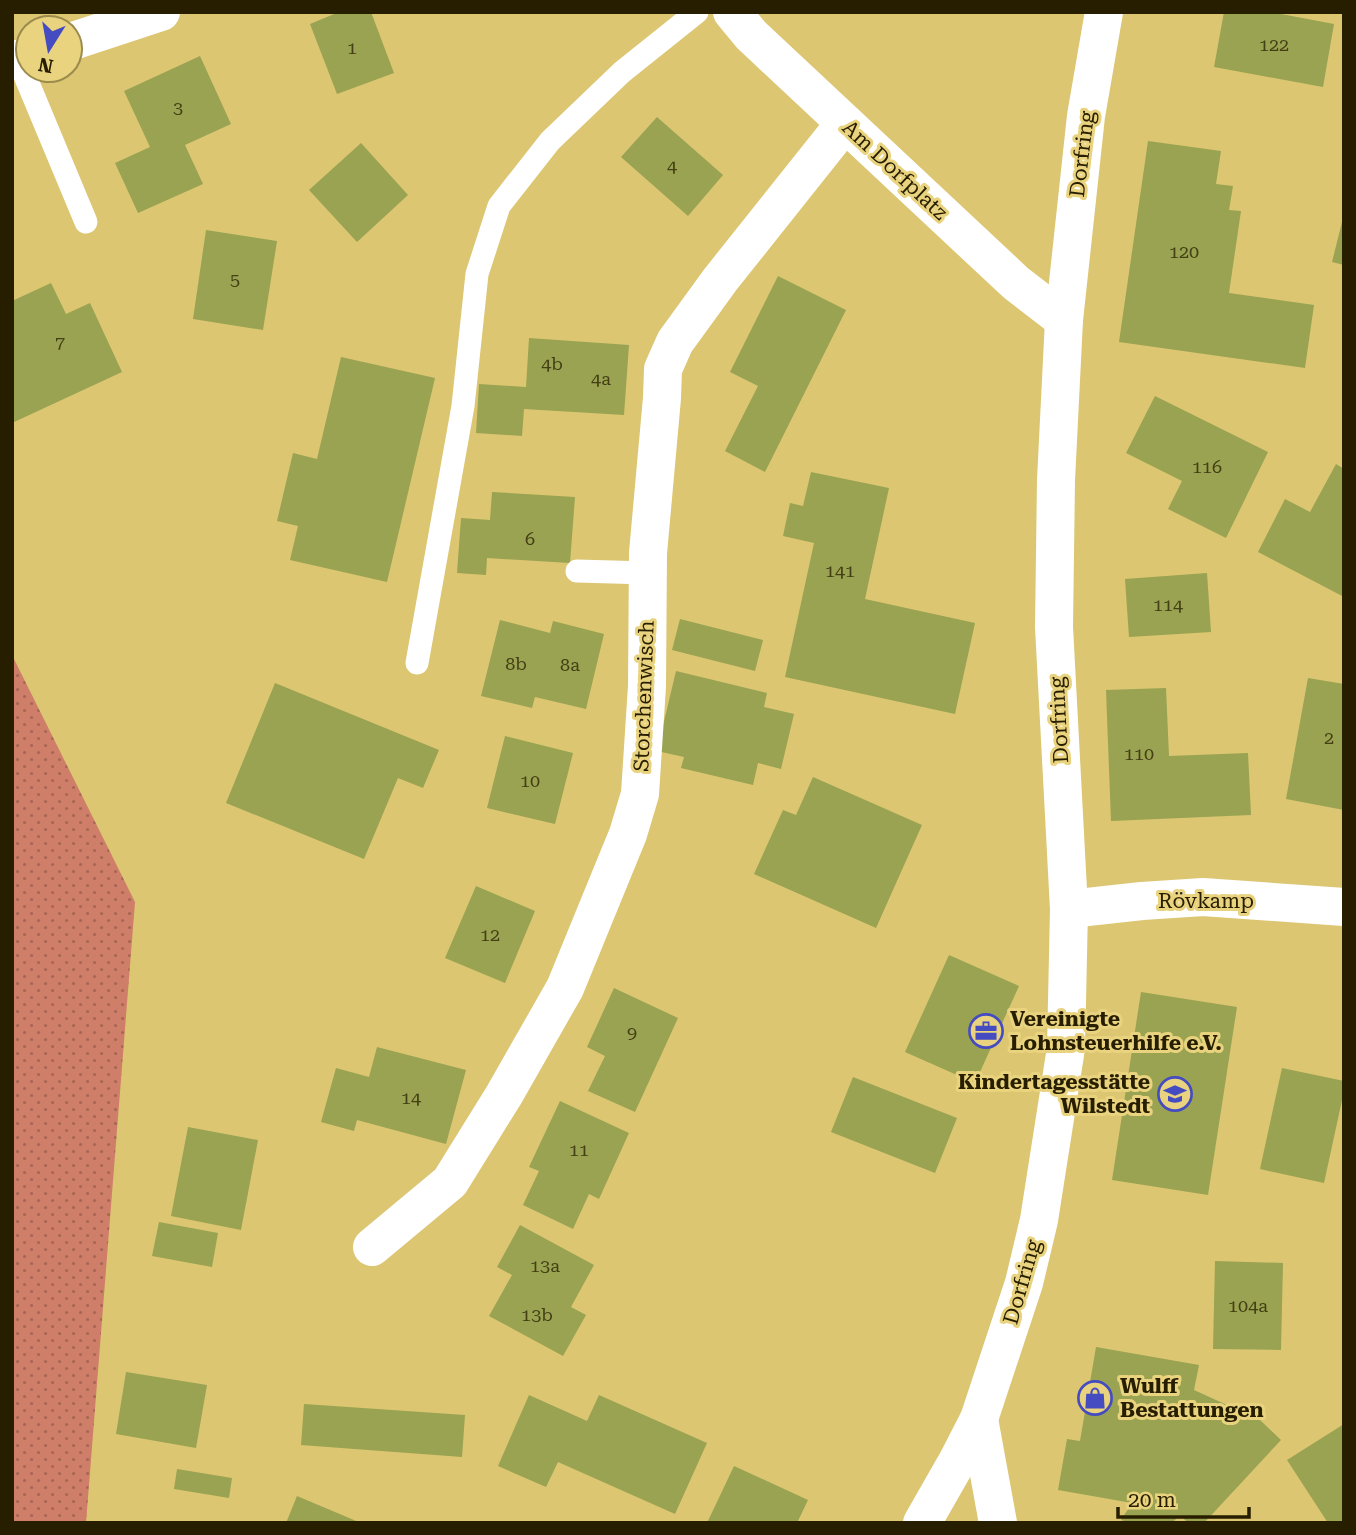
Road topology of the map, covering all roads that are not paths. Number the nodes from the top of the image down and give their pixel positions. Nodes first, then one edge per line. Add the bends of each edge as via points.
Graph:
1 (697, 12) edge
2 (732, 12) edge
3 (1104, 12) edge
4 (154, 13) edge
5 (112, 20) edge
6 (84, 35) edge
7 (30, 84) edge
8 (845, 123) junction
9 (86, 222) dead end
10 (1064, 320) junction
11 (577, 571) dead end
12 (648, 572) junction
13 (417, 663) dead end
14 (1344, 907) edge
15 (1069, 909) junction
16 (372, 1247) dead end
17 (979, 1419) junction
18 (922, 1523) edge
19 (998, 1523) edge

1 - 13 lane via 622,72 550,141 499,205 477,274 463,406
2 - 8 street, Am Dorfplatz
3 - 10 street, Dorfring via 1086,116
4 - 5 street
5 - 6 street
7 - 9 lane
8 - 10 street, Am Dorfplatz via 1016,283
8 - 12 street, Storchenwisch via 720,280 675,342 663,369
10 - 15 street, Dorfring via 1054,627
11 - 12 lane
12 - 16 street, Storchenwisch via 640,794 628,834 565,988 504,1095 450,1182
14 - 15 street, Rövkamp via 1203,897
15 - 17 street, Dorfring via 1066,1048 1039,1220 1024,1283
17 - 18 street, Dorfring
17 - 19 street, Dorfring

